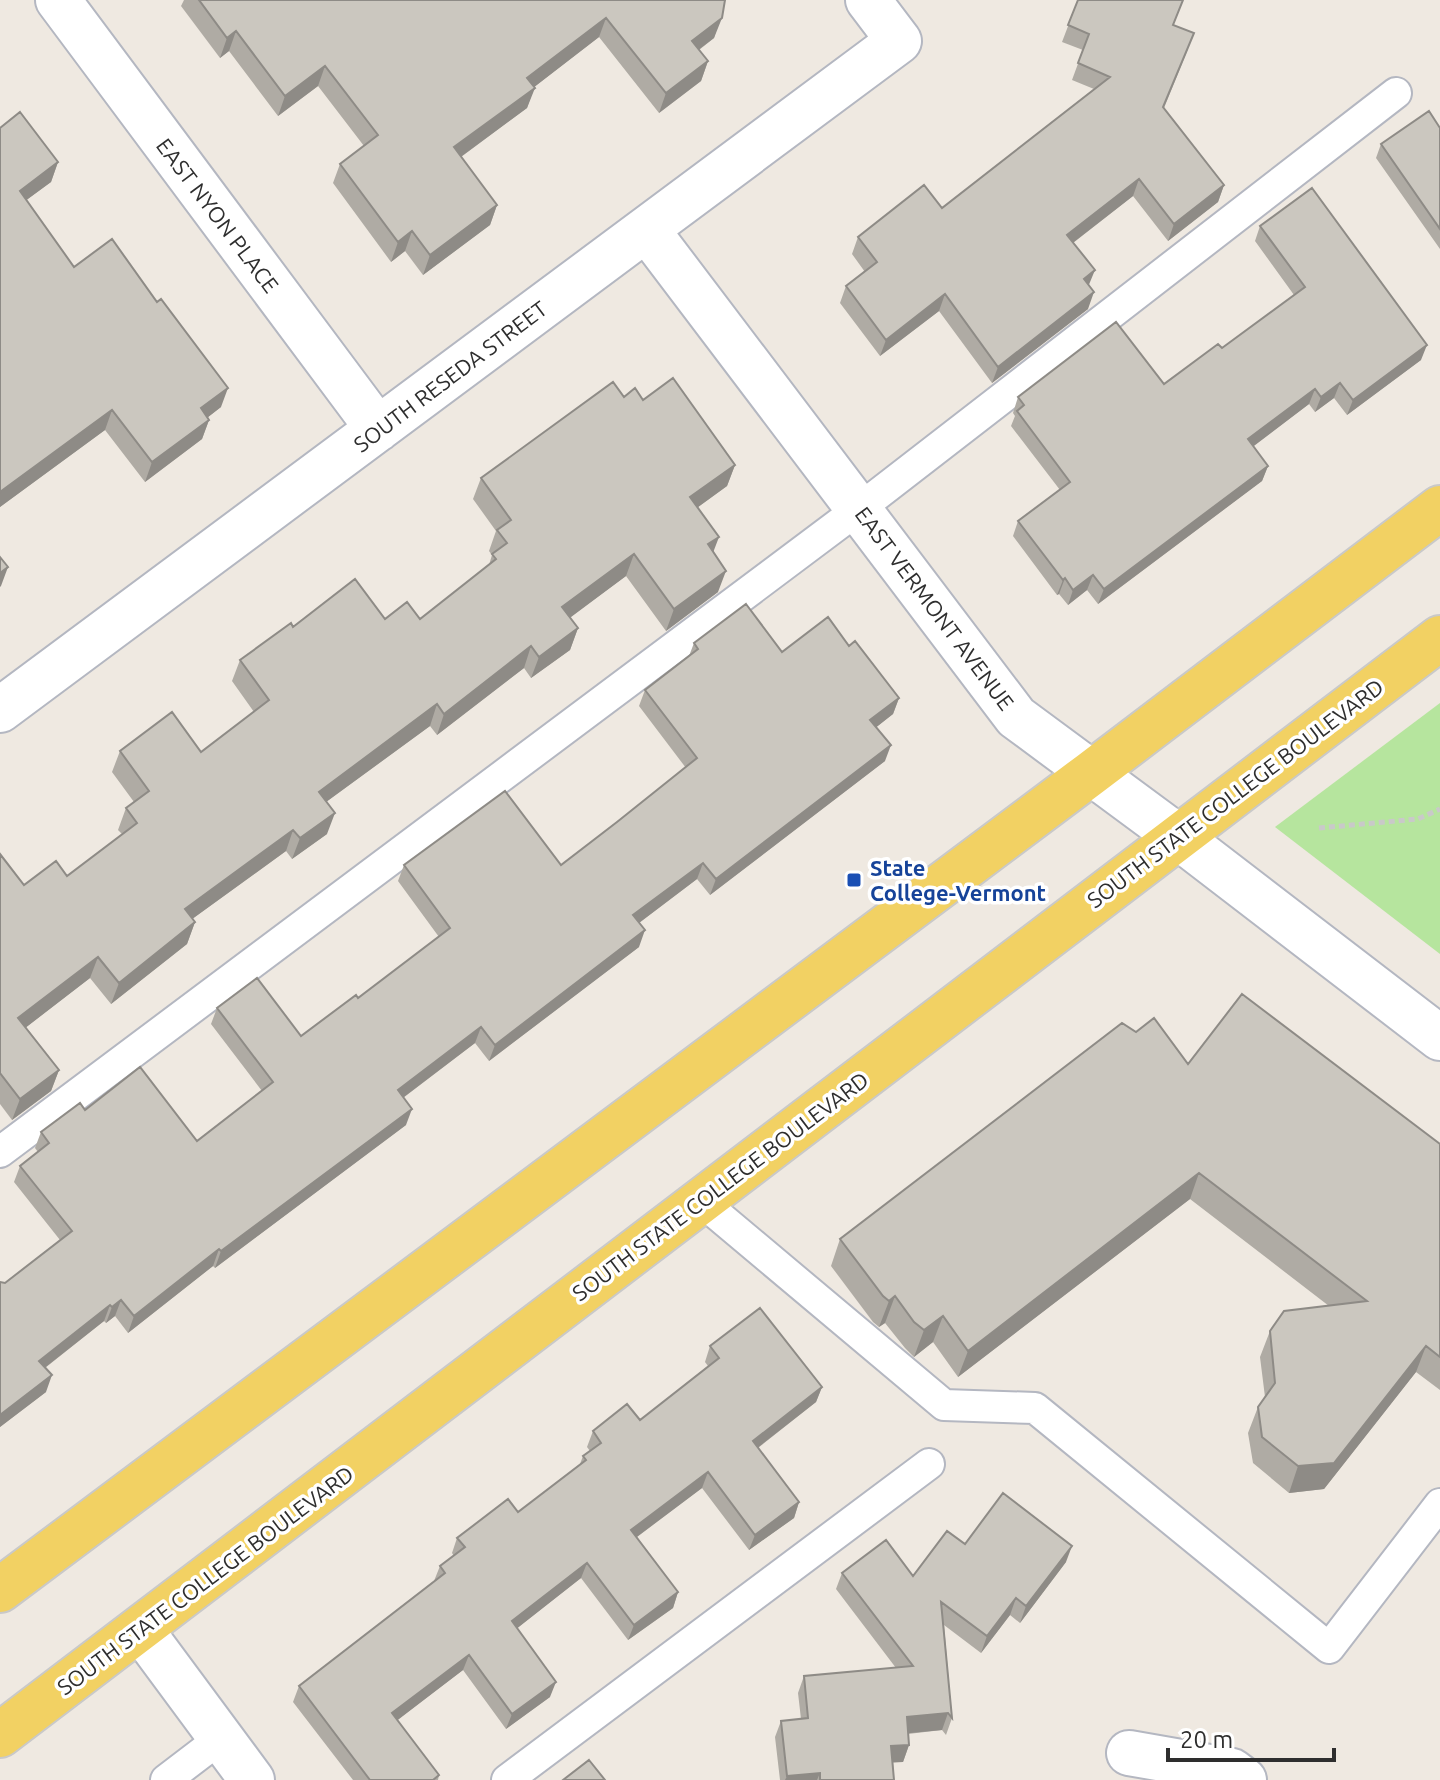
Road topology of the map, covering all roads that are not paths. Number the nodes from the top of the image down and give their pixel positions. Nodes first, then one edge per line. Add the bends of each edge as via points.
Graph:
1 (58, 0) edge
2 (868, 0) edge
3 (1396, 93) dead end
4 (647, 230) junction
5 (378, 429) junction
6 (860, 508) junction
7 (1440, 508) edge
8 (1440, 638) edge
9 (0, 710) edge
10 (1090, 774) junction
11 (1177, 836) junction
12 (1440, 1038) edge
13 (0, 1152) edge
14 (701, 1201) junction
15 (929, 1464) dead end
16 (1440, 1504) edge
17 (0, 1590) edge
18 (141, 1630) junction
19 (0, 1735) edge
20 (221, 1738) junction
21 (1129, 1753) dead end
22 (166, 1780) edge
23 (252, 1780) edge
24 (507, 1780) edge
25 (1244, 1780) edge

1 - 5 street, EAST NYON PLACE
2 - 4 street, SOUTH RESEDA STREET via 899,41
3 - 6 lane
4 - 5 street, SOUTH RESEDA STREET
4 - 6 street, EAST VERMONT AVENUE
5 - 9 street, SOUTH RESEDA STREET
6 - 10 street, EAST VERMONT AVENUE via 1016,717
6 - 13 lane
7 - 10 main road
8 - 11 main road, SOUTH STATE COLLEGE BOULEVARD
10 - 11 street, EAST VERMONT AVENUE
10 - 17 main road
11 - 12 street, EAST VERMONT AVENUE
11 - 14 main road, SOUTH STATE COLLEGE BOULEVARD
14 - 16 lane via 944,1405 1035,1408 1329,1648
14 - 18 main road, SOUTH STATE COLLEGE BOULEVARD
15 - 24 lane
18 - 19 main road, SOUTH STATE COLLEGE BOULEVARD
18 - 20 street
20 - 22 lane
20 - 23 street
21 - 25 street via 1232,1771

